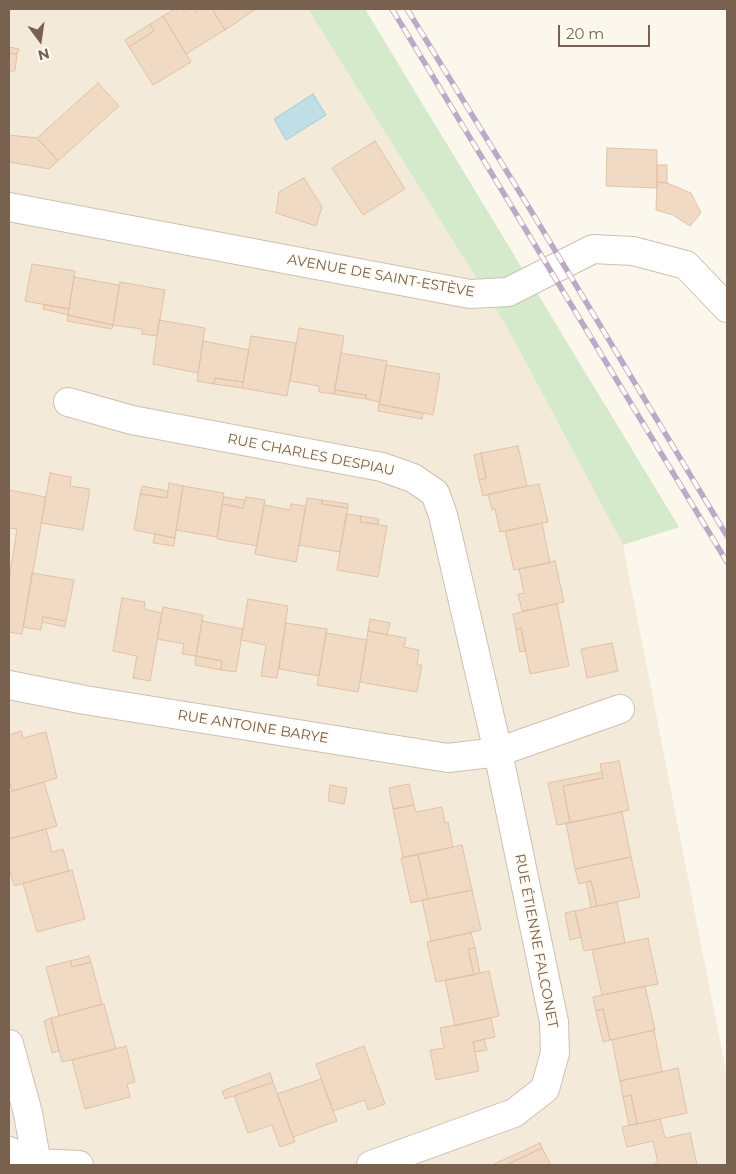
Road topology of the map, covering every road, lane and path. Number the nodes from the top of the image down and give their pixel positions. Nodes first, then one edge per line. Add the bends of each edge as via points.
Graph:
1 (9, 207) edge
2 (727, 308) edge
3 (68, 402) dead end
4 (9, 685) edge
5 (620, 709) dead end
6 (498, 752) junction
7 (9, 1044) edge
8 (9, 1110) edge
9 (9, 1151) edge
10 (36, 1164) edge
11 (79, 1165) edge
12 (371, 1165) edge

1 - 2 street, AVENUE DE SAINT-ESTÈVE via 470,294 508,292 593,249 633,251 686,265
3 - 6 street, RUE CHARLES DESPIAU via 132,420 382,467 414,478 434,493
4 - 6 street, RUE ANTOINE BARYE via 448,758
5 - 6 street, RUE ANTOINE BARYE
6 - 12 street, RUE ÉTIENNE FALCONET via 554,1022 556,1053 545,1089 514,1113
7 - 10 street via 28,1113
8 - 10 street via 18,1140
9 - 10 street
10 - 11 street

